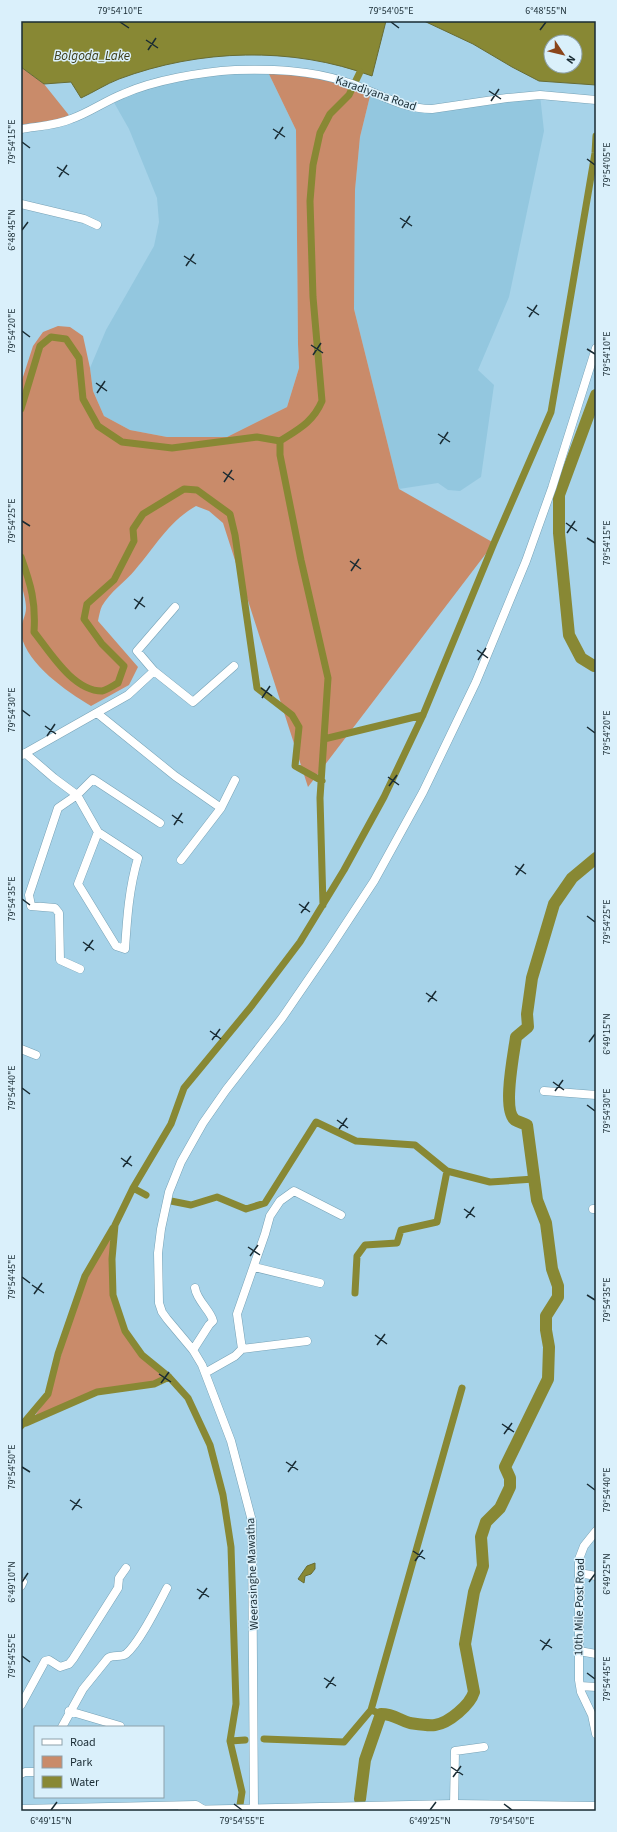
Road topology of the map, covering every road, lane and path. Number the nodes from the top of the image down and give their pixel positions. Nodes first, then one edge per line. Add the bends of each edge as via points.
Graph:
1 (596, 100) edge
2 (21, 129) edge
3 (21, 204) edge
4 (97, 225) dead end
5 (596, 348) edge
6 (175, 607) dead end
7 (234, 666) dead end
8 (154, 671) junction
9 (97, 713) junction
10 (23, 754) edge
11 (235, 780) dead end
12 (77, 795) junction
13 (221, 808) junction
14 (160, 823) dead end
15 (98, 832) junction
16 (181, 860) dead end
17 (80, 969) dead end
18 (21, 1049) edge
19 (36, 1055) dead end
20 (544, 1091) dead end
21 (596, 1095) edge
22 (341, 1215) dead end
23 (254, 1267) junction
24 (320, 1283) dead end
25 (195, 1288) dead end
26 (307, 1341) dead end
27 (242, 1349) junction
28 (193, 1350) junction
29 (205, 1373) junction
30 (596, 1532) edge
31 (126, 1568) dead end
32 (579, 1573) junction
33 (596, 1576) edge
34 (167, 1588) dead end
35 (579, 1651) junction
36 (596, 1654) edge
37 (580, 1686) junction
38 (596, 1687) edge
39 (21, 1705) edge
40 (69, 1711) junction
41 (62, 1726) edge
42 (120, 1726) dead end
43 (596, 1734) edge
44 (484, 1747) dead end
45 (34, 1772) edge
46 (21, 1774) edge
47 (454, 1805) junction
48 (596, 1807) edge
49 (21, 1809) edge
50 (582, 1809) edge
51 (207, 1810) edge
52 (252, 1810) edge
53 (290, 1810) edge
54 (183, 1811) edge

1 - 2 street, Karadiyana Road via 550,95 420,109 386,99 345,81 300,72 266,70 210,73 177,78 124,93 60,123
3 - 4 street via 84,219
5 - 28 street, Weerasinghe Mawatha via 532,546 476,682 423,792 374,881 334,942 282,1018 203,1123 168,1192 160,1229 158,1254 160,1303 162,1312
6 - 8 street via 137,651
7 - 8 street via 193,702
8 - 9 street via 128,695
9 - 10 street
9 - 13 street via 175,776
10 - 12 street
11 - 13 street
12 - 14 street via 93,779
12 - 15 street
12 - 17 street via 58,808 29,896 31,906 55,908 59,913 60,960
13 - 16 street
15 - 15 street via 78,884 116,946 125,949 127,912 138,858
18 - 19 street
20 - 21 street
22 - 23 street via 294,1191 280,1201 270,1216
23 - 24 street
23 - 27 street via 238,1314
25 - 28 street via 196,1296 212,1316 212,1321
26 - 27 street
27 - 29 street via 235,1356
28 - 29 street, Weerasinghe Mawatha
29 - 52 street, Weerasinghe Mawatha via 231,1441 252,1521
30 - 32 street, 10th Mile Post Road via 580,1552
31 - 39 street via 119,1578 118,1588 73,1659 69,1664 60,1667 49,1660 45,1661
32 - 33 street
32 - 35 street, 10th Mile Post Road
34 - 40 street via 147,1625 126,1654 108,1658 82,1688
35 - 36 street
35 - 37 street, 10th Mile Post Road
37 - 38 street
37 - 43 street, 10th Mile Post Road via 592,1715
40 - 41 street
40 - 42 street
44 - 47 street via 455,1751
45 - 46 street
47 - 50 main road
47 - 53 main road
48 - 50 main road
49 - 51 street via 196,1805
51 - 52 main road
51 - 54 main road
52 - 53 main road

